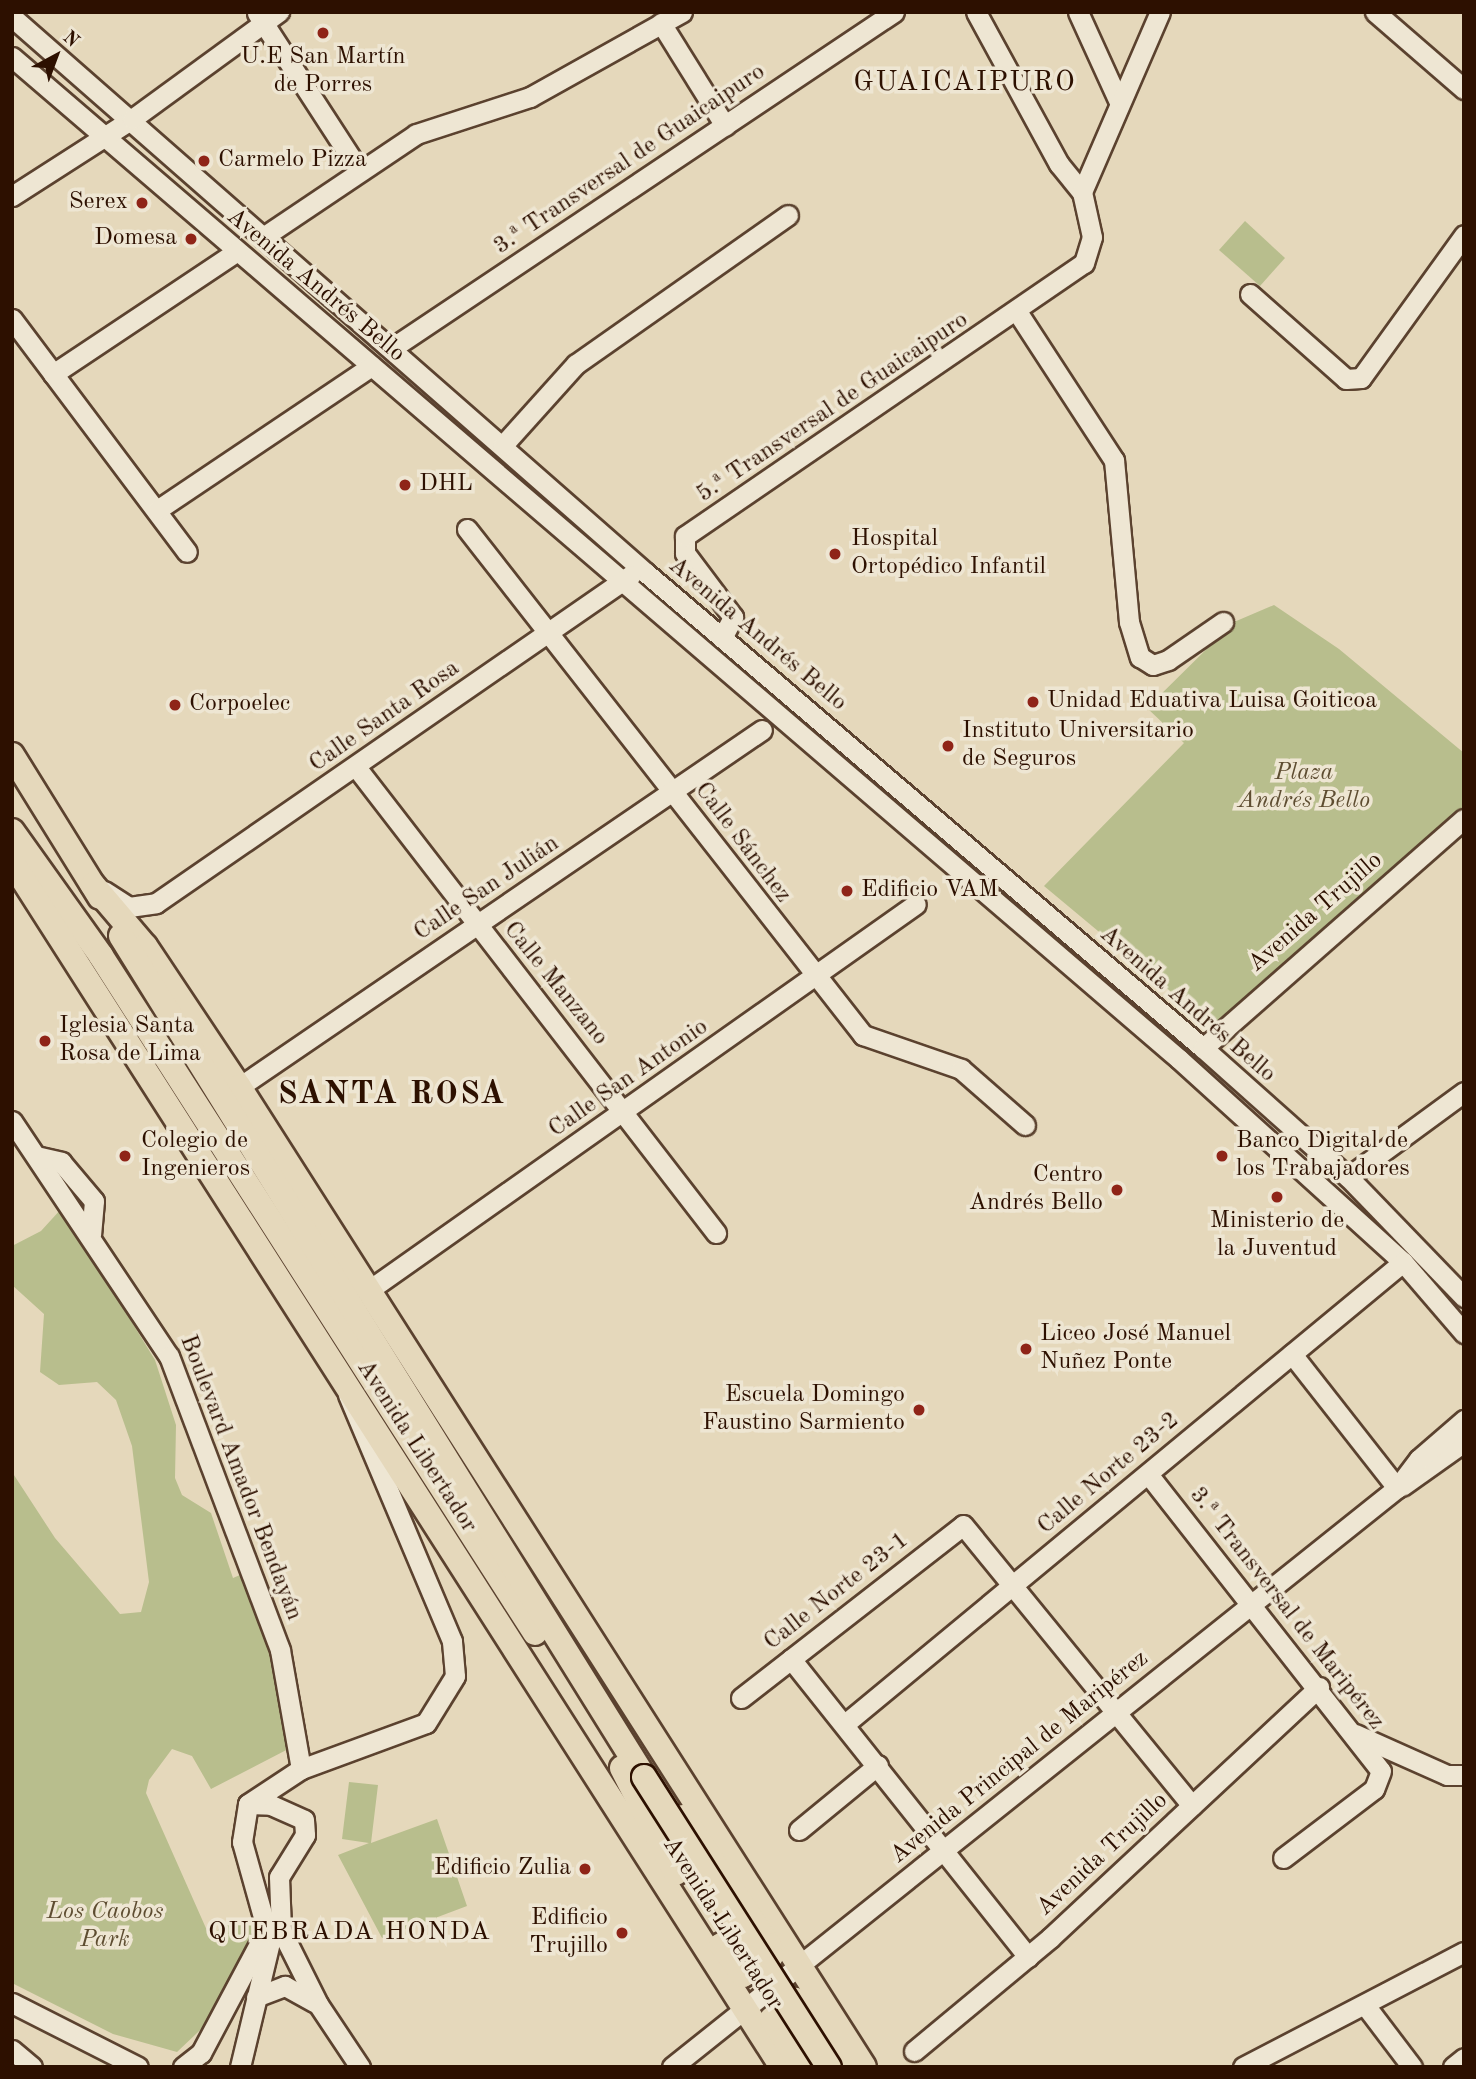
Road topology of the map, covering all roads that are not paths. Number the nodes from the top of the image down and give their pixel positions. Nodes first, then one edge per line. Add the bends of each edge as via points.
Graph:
1 (682, 12) edge
2 (894, 12) edge
3 (976, 12) edge
4 (1079, 12) edge
5 (1160, 12) edge
6 (1375, 12) edge
7 (266, 16) edge
8 (12, 17) edge
9 (661, 23) junction
10 (12, 57) edge
11 (1464, 89) edge
12 (1119, 102) junction
13 (132, 119) junction
14 (725, 126) junction
15 (104, 136) junction
16 (359, 170) junction
17 (1083, 192) junction
18 (12, 196) edge
19 (788, 215) dead end
20 (1464, 235) edge
21 (263, 237) junction
22 (236, 252) junction
23 (1250, 294) dead end
24 (1018, 313) junction
25 (12, 319) edge
26 (392, 348) junction
27 (371, 366) junction
28 (53, 374) junction
29 (503, 445) junction
30 (157, 510) junction
31 (467, 529) dead end
32 (187, 552) dead end
33 (639, 567) junction
34 (622, 584) junction
35 (1223, 622) dead end
36 (552, 634) junction
37 (722, 638) junction
38 (762, 730) dead end
39 (12, 755) edge
40 (356, 767) junction
41 (673, 792) junction
42 (1464, 819) edge
43 (12, 831) edge
44 (12, 862) edge
45 (93, 885) junction
46 (12, 886) edge
47 (156, 903) junction
48 (916, 904) dead end
49 (47, 915) junction
50 (476, 926) junction
51 (145, 946) junction
52 (814, 977) junction
53 (1203, 1048) junction
54 (239, 1087) junction
55 (1464, 1092) edge
56 (626, 1111) junction
57 (12, 1121) edge
58 (1026, 1125) dead end
59 (254, 1155) junction
60 (1348, 1177) junction
61 (716, 1233) dead end
62 (251, 1235) junction
63 (1403, 1262) junction
64 (364, 1282) junction
65 (1464, 1297) edge
66 (1464, 1333) edge
67 (355, 1334) junction
68 (1292, 1354) junction
69 (346, 1387) junction
70 (437, 1395) junction
71 (1464, 1420) edge
72 (428, 1432) junction
73 (1464, 1442) edge
74 (1148, 1474) junction
75 (1397, 1488) junction
76 (1012, 1587) junction
77 (1253, 1603) junction
78 (791, 1659) junction
79 (572, 1661) junction
80 (1320, 1687) junction
81 (741, 1698) dead end
82 (1113, 1713) junction
83 (846, 1723) junction
84 (1353, 1733) junction
85 (878, 1765) junction
86 (301, 1769) junction
87 (1464, 1775) edge
88 (634, 1777) junction
89 (248, 1804) junction
90 (1192, 1806) junction
91 (799, 1829) dead end
92 (946, 1851) junction
93 (1283, 1858) dead end
94 (268, 1927) junction
95 (1464, 1952) edge
96 (1028, 1957) junction
97 (806, 1974) junction
98 (256, 1997) junction
99 (12, 2003) edge
100 (318, 2004) junction
101 (1365, 2005) junction
102 (749, 2018) junction
103 (12, 2050) edge
104 (914, 2051) dead end
105 (1464, 2059) edge
106 (241, 2060) edge
107 (32, 2067) edge
108 (138, 2067) edge
109 (183, 2067) edge
110 (360, 2067) edge
111 (672, 2067) edge
112 (782, 2067) edge
113 (803, 2067) edge
114 (814, 2067) edge
115 (829, 2067) edge
116 (843, 2067) edge
117 (864, 2067) edge
118 (1242, 2067) edge
119 (1412, 2067) edge
120 (1453, 2067) edge

1 - 9 street
2 - 14 street, 3.ª Transversal de Guaicaipuro
3 - 17 street via 1040,132
4 - 12 street
5 - 12 street
6 - 11 street
7 - 13 street
7 - 16 street
8 - 13 street, Avenida Andrés Bello
9 - 14 street
9 - 16 street via 530,97 416,134
10 - 15 street, Avenida Andrés Bello
12 - 17 street
13 - 15 street
13 - 21 street, Avenida Andrés Bello
14 - 26 street, 3.ª Transversal de Guaicaipuro
15 - 18 street
15 - 22 street, Avenida Andrés Bello
16 - 21 street
17 - 24 street, 5.ª Transversal de Guaicaipuro via 1092,237 1077,271
19 - 29 street via 576,363
20 - 23 street via 1362,378 1346,379
21 - 26 street, Avenida Andrés Bello
22 - 27 street, Avenida Andrés Bello
22 - 28 street
24 - 35 street via 1114,460 1129,622 1140,657 1153,664 1168,660
24 - 37 street, 5.ª Transversal de Guaicaipuro via 685,536 685,553 733,617
25 - 28 street
26 - 29 street, Avenida Andrés Bello
27 - 30 street
27 - 34 street, Avenida Andrés Bello
28 - 30 street
29 - 33 street, Avenida Andrés Bello
30 - 32 street
31 - 36 street, Calle Sánchez
33 - 34 street, Calle Santa Rosa
33 - 37 street, Avenida Andrés Bello
34 - 36 street, Calle Santa Rosa
34 - 63 street, Avenida Andrés Bello via 1178,1059
36 - 40 street, Calle Santa Rosa
36 - 41 street, Calle Sánchez
37 - 53 street, Avenida Andrés Bello
38 - 41 street, Calle San Julián
39 - 45 main road, Avenida Libertador
40 - 47 street, Calle Santa Rosa
40 - 50 street, Calle Manzano
41 - 50 street, Calle San Julián
41 - 52 street, Calle Sánchez
42 - 53 street, Avenida Trujillo
43 - 67 main road, Avenida Libertador via 79,922
44 - 49 main road, Avenida Libertador
45 - 47 street via 130,907
45 - 51 main road, Avenida Libertador
45 - 59 main road, Avenida Libertador via 162,1010
46 - 49 main road
47 - 51 street
48 - 52 street, Calle San Antonio
49 - 62 main road, Avenida Libertador
50 - 54 street, Calle San Julián
50 - 56 street, Calle Manzano
51 - 54 main road, Avenida Libertador
52 - 56 street, Calle San Antonio
52 - 58 street, Calle Sánchez via 872,1042 961,1069
53 - 60 street, Avenida Andrés Bello
54 - 64 main road, Avenida Libertador
55 - 60 street
56 - 61 street, Calle Manzano
56 - 64 street, Calle San Antonio
57 - 86 street, Boulevard Amador Bendayán via 169,1356 280,1650
59 - 64 main road
59 - 67 main road, Avenida Libertador
60 - 65 street, Avenida Andrés Bello
62 - 67 main road
62 - 69 main road, Avenida Libertador
63 - 66 street, Avenida Andrés Bello
63 - 68 street, Calle Norte 23-2
64 - 67 main road
64 - 70 main road, Avenida Libertador
67 - 72 main road, Avenida Libertador
67 - 88 main road, Avenida Libertador
68 - 74 street, Calle Norte 23-2
68 - 75 street
69 - 86 street via 351,1413 452,1641 454,1676 426,1723
69 - 102 main road, Avenida Libertador
70 - 72 main road
70 - 97 main road, Avenida Libertador
71 - 75 street, Avenida Principal de Maripérez via 1419,1459
72 - 79 main road, Avenida Libertador
73 - 75 street, Avenida Principal de Maripérez
74 - 76 street, Calle Norte 23-2
74 - 77 street, 3.ª Transversal de Maripérez
75 - 77 street, Avenida Principal de Maripérez
76 - 78 street, Calle Norte 23-1 via 963,1525
76 - 82 street
76 - 83 street, Calle Norte 23-2
77 - 80 street, 3.ª Transversal de Maripérez
77 - 82 street, Avenida Principal de Maripérez
78 - 81 street, Calle Norte 23-1
78 - 83 street
79 - 88 main road, Avenida Libertador
79 - 88 main road via 769,1945 771,1956 756,1972 743,1975 732,1964 667,1858
80 - 84 street, 3.ª Transversal de Maripérez
80 - 90 street, Avenida Trujillo
82 - 90 street
82 - 92 street, Avenida Principal de Maripérez
83 - 85 street
84 - 87 street via 1447,1775
84 - 93 street, 3.ª Transversal de Maripérez via 1381,1776 1374,1789
85 - 91 street
85 - 92 street
86 - 89 street
88 - 114 main road, Avenida Libertador
88 - 115 main road, Avenida Libertador, bridge
89 - 94 street via 242,1842
89 - 100 street via 271,1804 304,1820 304,1835 276,1892 289,1952
90 - 96 street, Avenida Trujillo
92 - 96 street
92 - 97 street, Avenida Principal de Maripérez
94 - 98 street via 269,1954
94 - 109 street via 201,2053
95 - 101 street
96 - 104 street, Avenida Trujillo
97 - 102 main road
97 - 117 main road, Avenida Libertador
98 - 100 street via 285,1986
98 - 106 street
99 - 108 street
100 - 110 street
101 - 118 street
101 - 119 street
102 - 111 street
102 - 112 main road, Avenida Libertador
103 - 107 street
105 - 120 street
113 - 116 main road via 772,2019 795,2000

